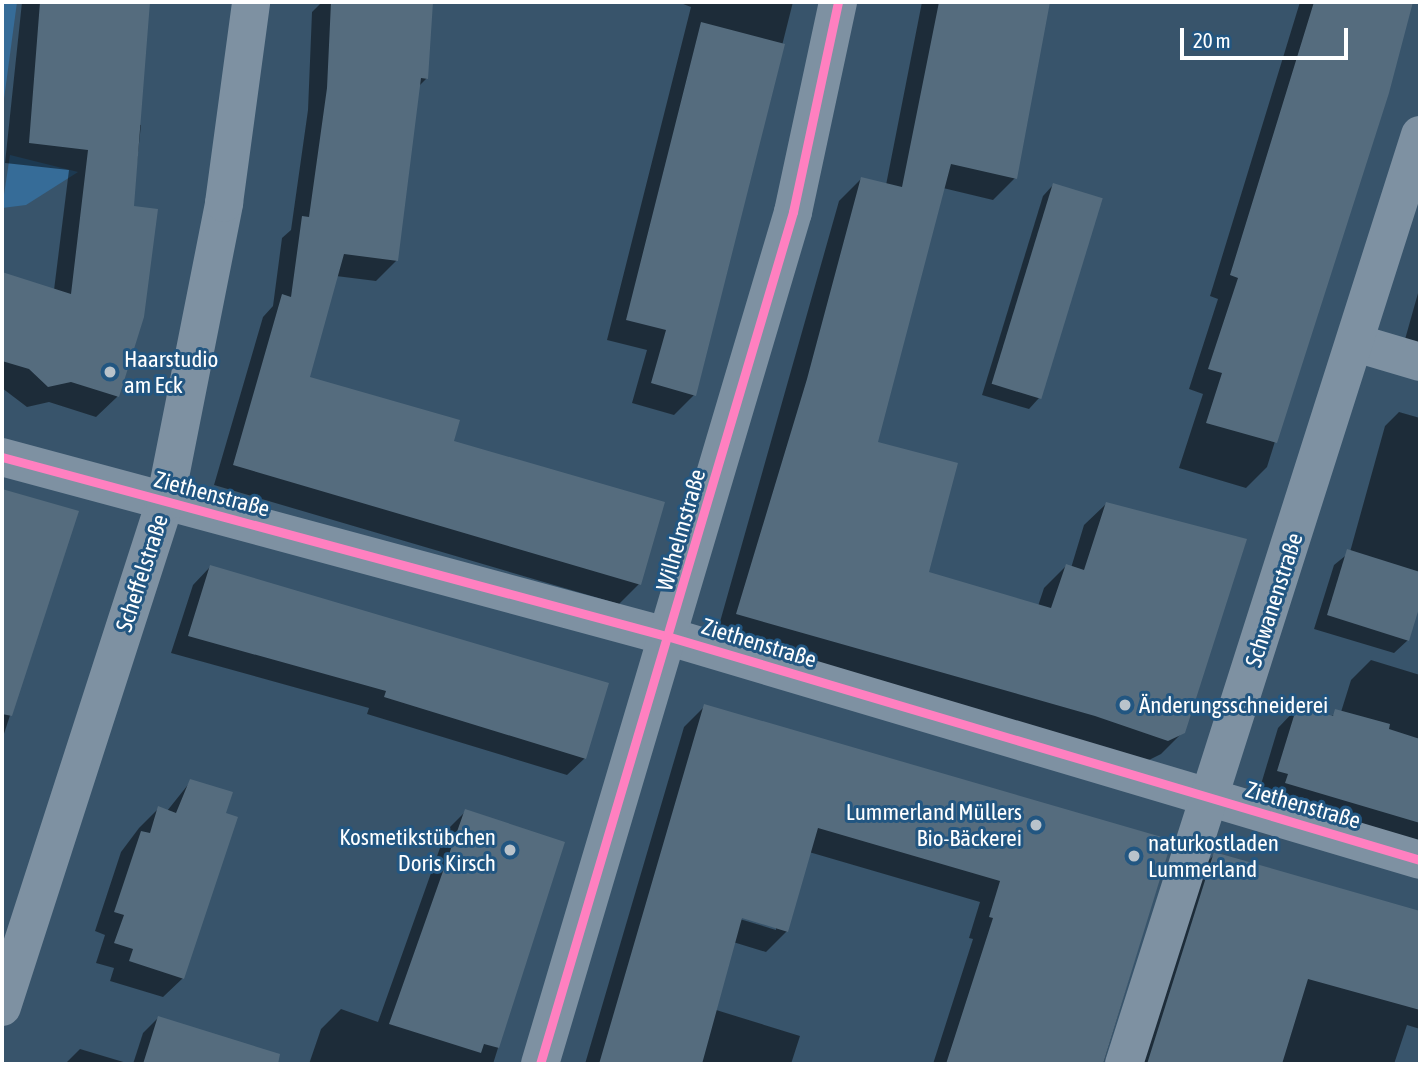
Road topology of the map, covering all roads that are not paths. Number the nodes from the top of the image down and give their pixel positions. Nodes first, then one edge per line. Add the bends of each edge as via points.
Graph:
1 (251, 2) edge
2 (838, 2) edge
3 (1420, 135) edge
4 (1356, 344) junction
5 (1420, 362) edge
6 (2, 457) edge
7 (165, 502) junction
8 (670, 637) junction
9 (1210, 798) junction
10 (1420, 860) edge
11 (2, 1007) edge
12 (540, 1064) edge
13 (1124, 1064) edge

1 - 7 street, Scheffelstraße via 224,203
2 - 8 street, Wilhelmstraße via 793,212
3 - 4 street, Schwanenstraße
4 - 5 street
4 - 9 street, Schwanenstraße
6 - 7 street, Ziethenstraße
7 - 8 street, Ziethenstraße
7 - 11 street, Scheffelstraße
8 - 9 street, Ziethenstraße
8 - 12 street, Wilhelmstraße
9 - 10 street, Ziethenstraße
9 - 13 street, Schwanenstraße

